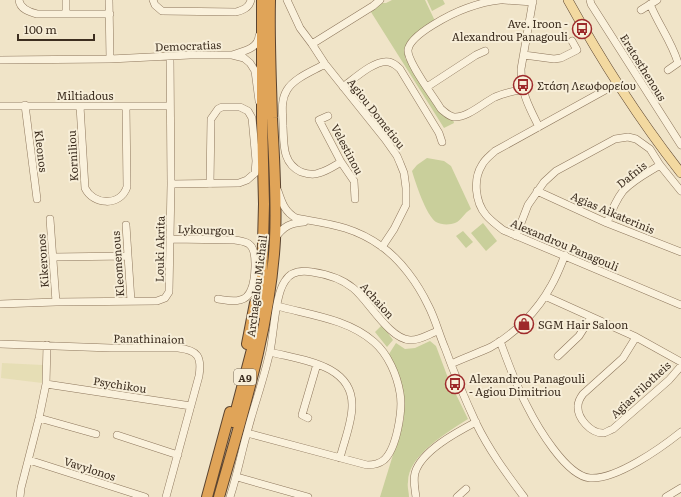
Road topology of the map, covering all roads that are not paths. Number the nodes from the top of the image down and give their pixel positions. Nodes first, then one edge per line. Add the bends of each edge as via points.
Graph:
1 (19, 0) edge
2 (66, 0) edge
3 (109, 0) edge
4 (153, 0) edge
5 (251, 0) edge
6 (270, 0) edge
7 (287, 0) edge
8 (380, 0) edge
9 (500, 0) edge
10 (504, 0) edge
11 (568, 0) edge
12 (590, 0) edge
13 (657, 0) edge
14 (533, 1) edge
15 (262, 4) edge
16 (650, 4) junction
17 (641, 10) dead end
18 (66, 14) junction
19 (110, 14) junction
20 (264, 19) junction
21 (572, 41) dead end
22 (312, 44) junction
23 (485, 51) dead end
24 (232, 55) junction
25 (524, 55) junction
26 (170, 57) junction
27 (110, 59) junction
28 (0, 60) edge
29 (325, 64) junction
30 (668, 70) dead end
31 (618, 84) junction
32 (427, 87) junction
33 (344, 88) junction
34 (522, 90) junction
35 (25, 105) junction
36 (0, 106) edge
37 (80, 106) junction
38 (126, 106) junction
39 (170, 106) junction
40 (328, 116) dead end
41 (262, 120) junction
42 (539, 127) junction
43 (442, 142) dead end
44 (681, 145) edge
45 (342, 162) junction
46 (660, 165) junction
47 (681, 173) edge
48 (171, 184) junction
49 (210, 184) junction
50 (275, 185) junction
51 (537, 191) junction
52 (681, 191) edge
53 (37, 199) dead end
54 (355, 199) dead end
55 (50, 220) dead end
56 (312, 221) junction
57 (607, 223) junction
58 (126, 225) dead end
59 (516, 236) junction
60 (171, 239) junction
61 (275, 239) junction
62 (382, 247) junction
63 (681, 252) edge
64 (263, 254) junction
65 (565, 255) junction
66 (128, 256) junction
67 (53, 257) junction
68 (272, 265) junction
69 (545, 296) junction
70 (218, 299) dead end
71 (131, 301) junction
72 (56, 302) junction
73 (0, 304) edge
74 (681, 305) edge
75 (277, 306) junction
76 (591, 317) junction
77 (438, 331) junction
78 (636, 337) junction
79 (500, 341) junction
80 (0, 344) edge
81 (47, 345) junction
82 (270, 352) junction
83 (558, 356) dead end
84 (681, 362) edge
85 (317, 364) junction
86 (451, 364) junction
87 (681, 366) edge
88 (46, 384) junction
89 (191, 406) junction
90 (39, 418) junction
91 (308, 418) dead end
92 (476, 422) junction
93 (681, 432) edge
94 (247, 433) junction
95 (96, 434) dead end
96 (117, 435) dead end
97 (178, 455) junction
98 (340, 458) junction
99 (29, 460) junction
100 (237, 477) junction
101 (466, 488) dead end
102 (680, 491) edge
103 (20, 497) edge
104 (145, 497) edge
105 (166, 497) edge
106 (207, 497) edge
107 (213, 497) edge
108 (219, 497) edge
109 (225, 497) edge
110 (230, 497) edge
111 (308, 497) edge
112 (416, 497) edge
113 (457, 497) edge
114 (524, 497) edge
115 (666, 497) edge

1 - 18 street via 27,11 37,14
2 - 18 street
3 - 19 street
4 - 5 street via 162,11 236,12 245,9
6 - 20 highway, Archagelou Michail / A9
7 - 22 street, Agiou Dometiou via 300,28
8 - 22 street
9 - 32 street via 479,4 452,15 421,33 414,40 408,50 410,61
10 - 14 street
11 - 31 main road
12 - 44 street, Eratosthenous
13 - 16 street
14 - 25 street
15 - 20 highway, Archagelou Michail / A9
16 - 17 street
16 - 30 street via 656,20 675,52 678,63
18 - 19 street
19 - 27 street
20 - 24 street, Democratias via 257,44
20 - 41 highway, Archagelou Michail / A9
20 - 50 highway, Archagelou Michail / A9
21 - 25 street via 577,50 561,58 548,59
22 - 29 street, Agiou Dometiou
23 - 32 street
24 - 26 street, Democratias
24 - 41 street, Democratias via 250,63 255,71
25 - 34 street via 521,69
26 - 27 street, Democratias
26 - 39 street, Louki Akrita
27 - 28 street, Democratias
29 - 33 street, Agiou Dometiou
29 - 45 street via 290,85 286,91 283,98 285,152 292,166 305,173 319,174
31 - 42 street, Alexandrou Panagouli
31 - 47 main road
32 - 34 street via 441,109 452,117 463,116 494,97
33 - 43 street via 367,70 382,62 391,62 400,69 440,133
33 - 62 street, Agiou Dometiou via 385,139 397,156 404,173 406,205
34 - 42 street
35 - 36 street, Miltiadous
35 - 37 street, Miltiadous
35 - 53 street, Kleonos
37 - 38 street, Miltiadous
37 - 38 street, Korniliou via 85,188 92,198 106,201 117,200 127,187
38 - 39 street, Miltiadous
39 - 48 street, Louki Akrita
40 - 45 street, Velestinou via 319,120
41 - 64 highway, Archagelou Michail / A9
42 - 59 street, Alexandrou Panagouli via 495,151 482,164 476,183 485,214 503,230
45 - 54 street, Velestinou via 354,181
46 - 51 street via 650,149 636,139 616,139 556,171
46 - 52 street
46 - 57 street, Dafnis via 623,192
48 - 49 street
48 - 60 street, Louki Akrita
49 - 49 street via 239,183 255,173 252,118 248,111 240,107 222,107 212,119
50 - 56 street via 285,209 291,215
50 - 61 highway, Archagelou Michail / A9
51 - 57 street, Agias Aikaterinis
51 - 59 street via 528,205
55 - 67 street, Kikeronos
56 - 61 street via 290,224 280,231
56 - 62 street via 349,228
57 - 63 street, Agias Aikaterinis
58 - 66 street, Kleomenous
59 - 65 street, Alexandrou Panagouli
60 - 70 street, Lykourgou via 235,240 251,245 255,258 249,294 241,300
60 - 71 street, Louki Akrita via 169,292 165,298 157,301
61 - 68 highway, Archagelou Michail / A9
62 - 77 street via 413,279 429,306
64 - 106 highway via 255,308
64 - 107 highway, Archagelou Michail / A9 via 256,335
65 - 69 street
65 - 74 street, Alexandrou Panagouli
66 - 67 street
66 - 71 street, Kleomenous
67 - 72 street, Kikeronos
68 - 108 highway, Archagelou Michail / A9 via 258,354
68 - 109 highway via 274,278 267,337
69 - 76 street
69 - 79 street via 520,324
71 - 72 street, Louki Akrita
72 - 73 street, Louki Akrita
75 - 77 street, Achaion via 281,289 288,276 299,271 317,272 352,287 400,338 416,340
75 - 82 street, Achaion
75 - 98 street via 340,323 362,333 376,343 394,371 400,394 400,420 388,454 384,460 373,465
76 - 78 street
76 - 83 street via 579,336
77 - 86 street
78 - 84 street
78 - 87 street, Agias Filotheis via 623,358 579,399 577,405 580,417 593,430 604,433 613,429 669,380
79 - 86 street
79 - 93 street via 519,391 534,419 556,452 579,475 597,478 613,473 656,451
80 - 81 street, Panathinaion
81 - 88 street
81 - 89 street, Panathinaion via 188,349 195,352 200,367
82 - 85 street
82 - 94 street, Achaion
85 - 91 street via 302,415
85 - 98 street via 336,372 350,390 351,416
86 - 92 street
88 - 89 street, Psychikou
88 - 90 street
89 - 97 street, Panathinaion
90 - 95 street
90 - 99 street
92 - 112 street via 432,451 417,467 414,479
92 - 114 street via 493,455
94 - 98 street
94 - 100 street, Achaion
96 - 97 street
97 - 105 street, Panathinaion
99 - 103 street
99 - 104 street, Vavylonos
100 - 110 street, Achaion
100 - 111 street
101 - 113 street
102 - 115 street

